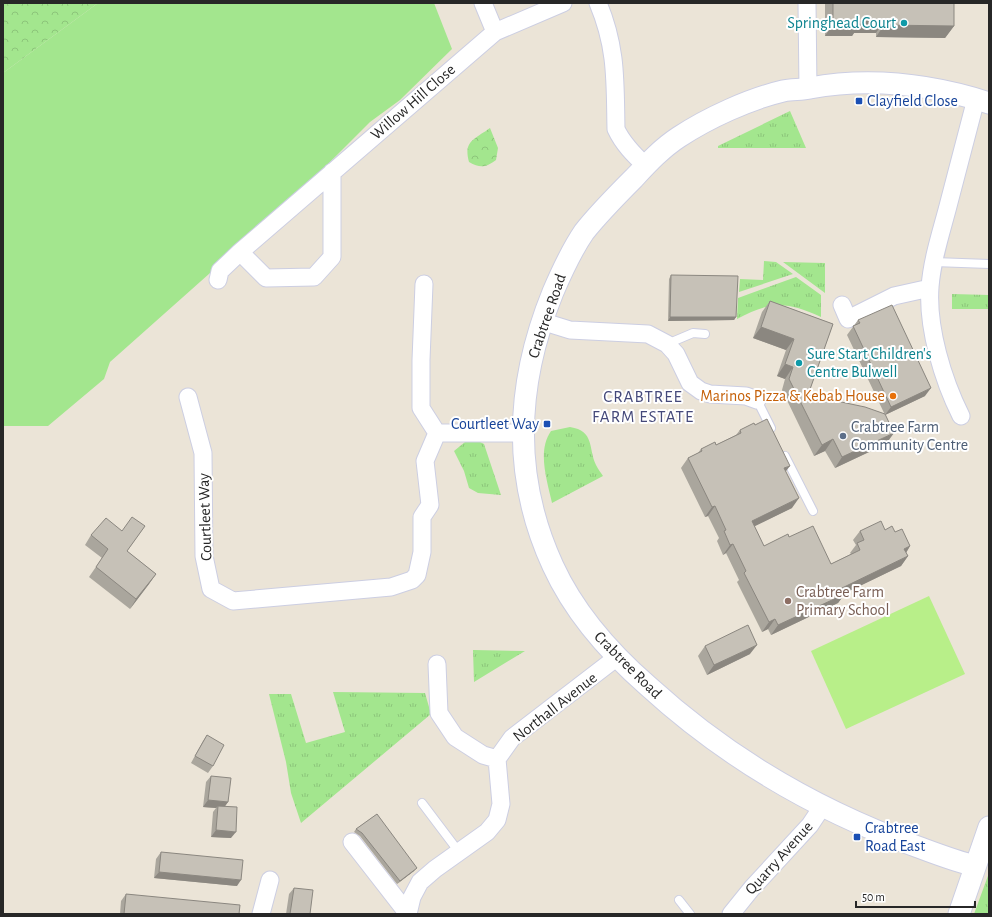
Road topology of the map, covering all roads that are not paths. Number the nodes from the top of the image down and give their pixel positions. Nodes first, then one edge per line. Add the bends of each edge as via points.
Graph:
1 (483, 3) edge
2 (563, 3) edge
3 (598, 3) edge
4 (807, 3) edge
5 (495, 32) junction
6 (808, 89) junction
7 (982, 101) edge
8 (646, 166) junction
9 (332, 172) junction
10 (240, 252) junction
11 (934, 262) junction
12 (989, 264) edge
13 (218, 280) dead end
14 (424, 284) dead end
15 (930, 288) junction
16 (842, 305) dead end
17 (541, 321) junction
18 (706, 334) dead end
19 (667, 344) junction
20 (188, 397) dead end
21 (757, 400) joint
22 (961, 416) dead end
23 (437, 433) junction
24 (522, 433) junction
25 (774, 435) edge
26 (781, 449) edge
27 (813, 511) dead end
28 (616, 658) junction
29 (437, 664) dead end
30 (497, 759) junction
31 (422, 803) dead end
32 (822, 807) junction
33 (989, 827) edge
34 (352, 842) dead end
35 (459, 852) junction
36 (975, 866) junction
37 (270, 880) dead end
38 (679, 900) dead end
39 (735, 912) edge
40 (261, 914) edge
41 (408, 914) edge
42 (690, 914) edge
43 (959, 914) edge

1 - 5 street
2 - 5 street, Willow Hill Close
3 - 8 street via 609,31 614,54 616,129 629,151
4 - 6 street
5 - 9 street, Willow Hill Close
6 - 7 street, Crabtree Road via 847,83 890,82 935,89
6 - 8 street, Crabtree Road via 785,91 725,113 677,138
7 - 11 street
8 - 17 street, Crabtree Road via 584,233 565,263
9 - 10 street, Willow Hill Close
9 - 10 street via 332,257 314,277 266,278
10 - 13 street, Willow Hill Close via 220,271
11 - 12 lane
11 - 15 street
14 - 23 street via 421,408
15 - 16 street via 894,296 848,319
15 - 22 street via 933,326 940,360 953,401
17 - 19 street via 570,330 648,334
17 - 24 street, Crabtree Road via 525,388
18 - 19 lane via 692,333
19 - 21 street via 676,354 690,383 701,391 746,396
20 - 23 street, Courtleet Way via 203,454 204,556 209,582 211,589 233,601 391,586 412,580 417,575 422,552 422,517 430,505 425,461
21 - 25 lane
23 - 24 street
24 - 28 street, Crabtree Road via 527,482 536,518 553,566 574,604
26 - 27 lane
28 - 30 street, Northall Avenue via 512,738
28 - 32 street, Crabtree Road via 671,707 712,738 768,777
29 - 30 street via 439,713 455,736 483,755
30 - 35 street via 501,804 497,820 487,832
31 - 35 lane
32 - 36 street, Crabtree Road via 889,838
32 - 39 street, Quarry Avenue via 810,825 752,888
33 - 36 street
34 - 41 street
35 - 41 street via 420,882 412,897
36 - 43 street
37 - 40 street
38 - 42 lane

